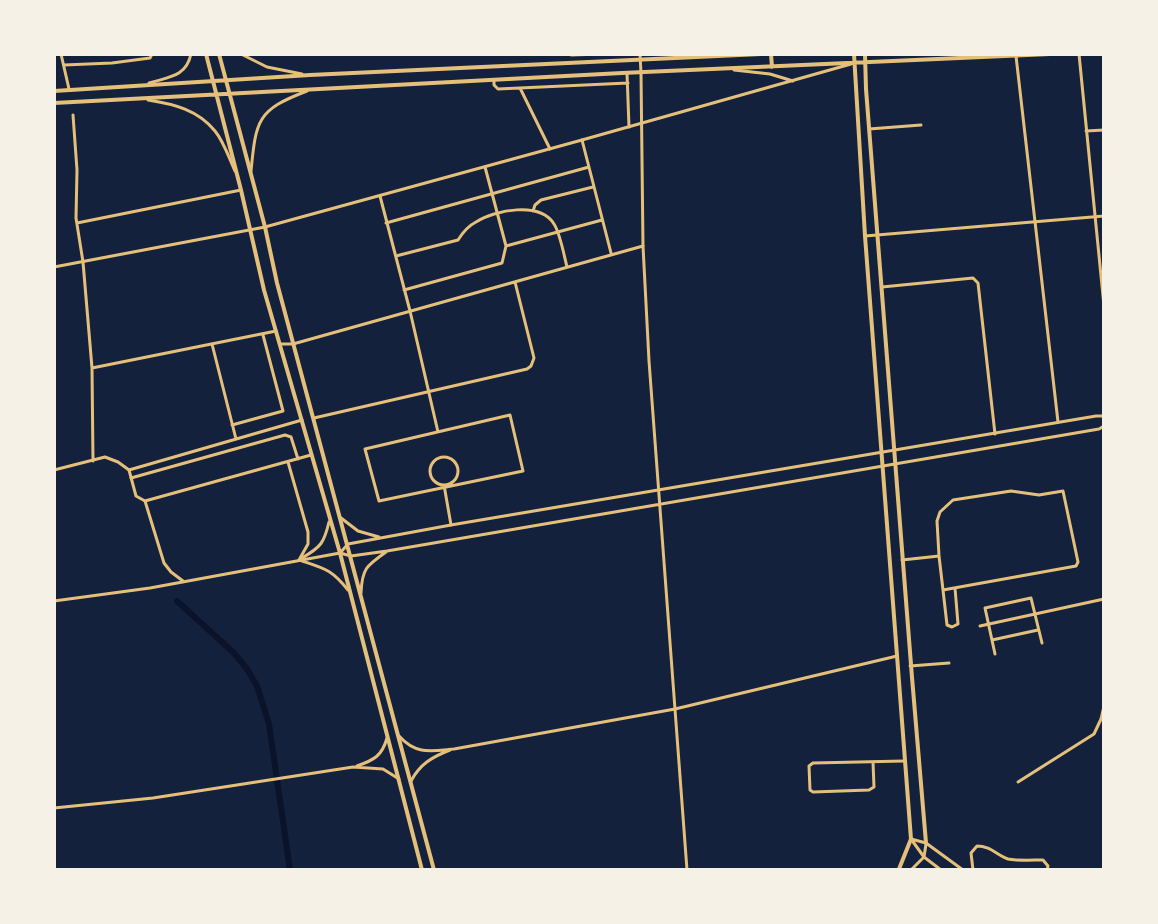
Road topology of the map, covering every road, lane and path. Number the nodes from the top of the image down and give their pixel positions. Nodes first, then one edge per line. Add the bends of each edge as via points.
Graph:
1 (61, 54) edge
2 (152, 54) edge
3 (191, 54) edge
4 (206, 54) edge
5 (219, 54) edge
6 (241, 54) edge
7 (601, 54) edge
8 (640, 54) edge
9 (761, 54) edge
10 (771, 54) edge
11 (854, 54) edge
12 (865, 54) edge
13 (1050, 54) edge
14 (1079, 54) edge
15 (571, 55) edge
16 (732, 55) edge
17 (1016, 56) junction
18 (640, 61) junction
19 (572, 63) junction
20 (854, 63) junction
21 (865, 63) junction
22 (64, 65) junction
23 (772, 67) junction
24 (730, 69) junction
25 (627, 73) junction
26 (641, 73) junction
27 (310, 75) junction
28 (227, 80) junction
29 (494, 80) junction
30 (213, 81) junction
31 (793, 81) junction
32 (628, 83) junction
33 (139, 86) junction
34 (313, 88) junction
35 (520, 88) junction
36 (69, 90) junction
37 (54, 91) edge
38 (217, 94) junction
39 (230, 94) junction
40 (141, 98) junction
41 (54, 103) edge
42 (73, 115) dead end
43 (642, 124) junction
44 (921, 125) dead end
45 (629, 127) junction
46 (869, 129) junction
47 (1104, 130) edge
48 (1086, 131) junction
49 (582, 140) junction
50 (550, 149) junction
51 (485, 167) junction
52 (589, 167) junction
53 (251, 175) junction
54 (238, 178) junction
55 (593, 187) junction
56 (241, 190) junction
57 (492, 194) junction
58 (380, 196) junction
59 (533, 211) junction
60 (498, 213) junction
61 (1104, 216) edge
62 (1095, 217) junction
63 (602, 220) junction
64 (1035, 222) junction
65 (77, 223) junction
66 (386, 223) junction
67 (265, 227) junction
68 (251, 230) junction
69 (557, 232) junction
70 (877, 235) junction
71 (865, 236) junction
72 (506, 246) junction
73 (643, 246) junction
74 (611, 254) junction
75 (396, 256) junction
76 (83, 262) junction
77 (54, 267) edge
78 (567, 267) junction
79 (515, 282) junction
80 (882, 287) junction
81 (404, 290) junction
82 (1104, 306) edge
83 (410, 311) junction
84 (276, 331) junction
85 (263, 334) junction
86 (212, 344) junction
87 (280, 344) junction
88 (293, 344) junction
89 (92, 368) junction
90 (429, 390) junction
91 (1104, 416) edge
92 (314, 418) junction
93 (302, 420) junction
94 (1058, 422) junction
95 (232, 425) junction
96 (1104, 426) edge
97 (438, 432) junction
98 (995, 434) junction
99 (236, 439) junction
100 (895, 451) junction
101 (881, 453) junction
102 (312, 455) junction
103 (298, 459) junction
104 (93, 461) junction
105 (288, 462) junction
106 (896, 464) junction
107 (882, 466) junction
108 (54, 470) edge
109 (129, 470) junction
110 (131, 478) junction
111 (444, 486) junction
112 (658, 489) junction
113 (145, 501) junction
114 (659, 505) junction
115 (341, 518) junction
116 (330, 519) junction
117 (451, 525) junction
118 (382, 538) junction
119 (348, 544) junction
120 (387, 551) junction
121 (340, 553) junction
122 (351, 556) junction
123 (939, 556) junction
124 (299, 560) junction
125 (902, 560) junction
126 (183, 581) junction
127 (955, 588) junction
128 (943, 590) junction
129 (361, 593) junction
130 (351, 594) junction
131 (1104, 599) edge
132 (54, 601) edge
133 (1035, 615) junction
134 (989, 625) junction
135 (980, 626) dead end
136 (1038, 630) junction
137 (992, 640) junction
138 (1042, 643) dead end
139 (995, 654) dead end
140 (897, 656) junction
141 (949, 663) dead end
142 (910, 666) junction
143 (1104, 706) edge
144 (675, 709) junction
145 (398, 734) junction
146 (388, 736) junction
147 (454, 749) junction
148 (904, 761) junction
149 (873, 762) junction
150 (353, 767) junction
151 (399, 779) junction
152 (411, 781) junction
153 (1018, 782) dead end
154 (54, 808) edge
155 (911, 839) junction
156 (926, 843) junction
157 (924, 857) junction
158 (898, 869) edge
159 (422, 870) edge
160 (434, 870) edge
161 (687, 870) edge
162 (911, 870) edge
163 (941, 870) edge
164 (963, 870) edge
165 (973, 870) edge
166 (1047, 870) edge

1 - 22 street
2 - 22 street
3 - 33 street via 188,66 177,75
4 - 30 main road
5 - 28 main road
6 - 27 street via 267,67
7 - 15 street
8 - 18 street
9 - 16 main road
10 - 23 main road
11 - 20 main road
12 - 21 main road
13 - 17 main road
14 - 48 street
15 - 19 street
16 - 18 main road
17 - 21 main road
17 - 64 street
18 - 19 main road
18 - 26 street
19 - 27 main road
20 - 21 main road
20 - 23 main road
20 - 31 street
20 - 71 main road
21 - 46 main road
22 - 36 street
23 - 24 main road
24 - 26 main road
24 - 31 street
25 - 26 main road
25 - 29 main road
25 - 32 street
26 - 43 street
27 - 28 main road
28 - 30 main road
28 - 39 main road
29 - 34 main road
29 - 35 street via 498,89
30 - 33 main road
30 - 38 main road
31 - 43 street
32 - 35 street
32 - 45 street
33 - 36 main road
34 - 39 main road
34 - 53 street via 279,102 262,118
35 - 50 street
36 - 37 main road
38 - 39 main road
38 - 40 main road
38 - 54 main road
39 - 53 main road
40 - 41 main road
40 - 54 street via 177,105 201,117 217,133
42 - 65 street
43 - 45 street
43 - 73 street
44 - 46 street
45 - 49 street
46 - 70 main road
47 - 48 street
48 - 62 street
49 - 50 street
49 - 52 street
50 - 51 street
51 - 57 street
51 - 58 street
52 - 55 street
52 - 57 street
53 - 67 main road
54 - 56 main road
55 - 59 street via 541,200
55 - 63 street
56 - 65 street
56 - 68 main road
57 - 60 street
57 - 66 street
58 - 66 street
58 - 67 street
59 - 60 street
59 - 69 street via 545,214
60 - 72 street
60 - 75 street via 475,222 458,240
61 - 62 street
62 - 64 street
62 - 82 street
63 - 69 street
63 - 74 street
64 - 70 street
64 - 94 street
65 - 76 street
66 - 75 street
67 - 68 street
67 - 88 main road
68 - 76 street
68 - 84 main road
69 - 72 street
69 - 78 street
70 - 71 street
70 - 80 main road
71 - 101 main road
72 - 81 street via 502,263
73 - 74 street
73 - 112 street
74 - 78 street
75 - 81 street
76 - 77 street
76 - 89 street
78 - 79 street
79 - 83 street
79 - 90 street via 534,358 531,366
80 - 98 street via 973,278 978,283
80 - 100 main road
81 - 83 street
83 - 88 street
83 - 90 street
84 - 85 street
84 - 87 main road
85 - 86 street
85 - 95 street via 283,411
86 - 89 street
86 - 95 street
87 - 88 street
87 - 93 main road
88 - 92 main road
89 - 104 street
90 - 92 street
90 - 97 street
91 - 94 street
92 - 115 main road
93 - 99 street
93 - 102 main road
94 - 98 street
95 - 99 street
96 - 106 street
97 - 111 street via 365,449 379,501
97 - 111 street via 510,415 523,471
98 - 100 street
99 - 109 street
100 - 101 street
100 - 106 main road
101 - 107 main road
101 - 112 street
102 - 103 street
102 - 116 main road
103 - 105 street
103 - 110 street via 291,437 285,435
104 - 108 street
104 - 109 street via 105,457
105 - 113 street
105 - 124 street via 308,532
106 - 107 street
106 - 125 main road
107 - 114 street
107 - 140 main road
109 - 110 street
110 - 113 street via 136,496
111 - 111 street via 430,475 442,457 458,470
111 - 117 street
112 - 114 street
112 - 117 street
113 - 126 street via 164,563
114 - 120 street
114 - 144 street
115 - 118 street via 358,531
115 - 119 main road
116 - 121 main road
116 - 124 street via 325,539
117 - 118 street
118 - 119 street
119 - 121 street
119 - 122 main road
120 - 122 street
120 - 129 street via 362,574
121 - 122 street
121 - 124 street
121 - 130 main road
122 - 129 main road
123 - 125 street
123 - 127 street via 937,521 953,500 1011,491 1063,491 1076,566
123 - 128 street
124 - 126 street
124 - 130 street via 329,570
125 - 142 main road
126 - 132 street
127 - 128 street
127 - 128 street via 958,624 952,627 947,625
129 - 145 main road
130 - 146 main road
131 - 133 street
133 - 134 street
133 - 134 street via 1031,598 985,608
133 - 136 street
134 - 135 street
134 - 137 street
136 - 137 street
136 - 138 street
137 - 139 street
140 - 144 street
140 - 148 main road
141 - 142 street
142 - 156 main road
143 - 153 street via 1094,734
144 - 147 street
144 - 161 street
145 - 147 street via 422,751
145 - 152 main road
146 - 150 street via 376,758
146 - 151 main road
147 - 152 street via 429,759
148 - 149 street
148 - 155 main road
149 - 149 street via 813,763 810,790 869,790 874,787
150 - 151 street via 383,769
150 - 154 street
151 - 159 main road
152 - 160 main road
155 - 156 street
155 - 157 street
155 - 158 main road
156 - 157 street
156 - 164 street
157 - 162 street
157 - 163 street
165 - 166 street via 971,853 977,846 1012,860 1043,860

